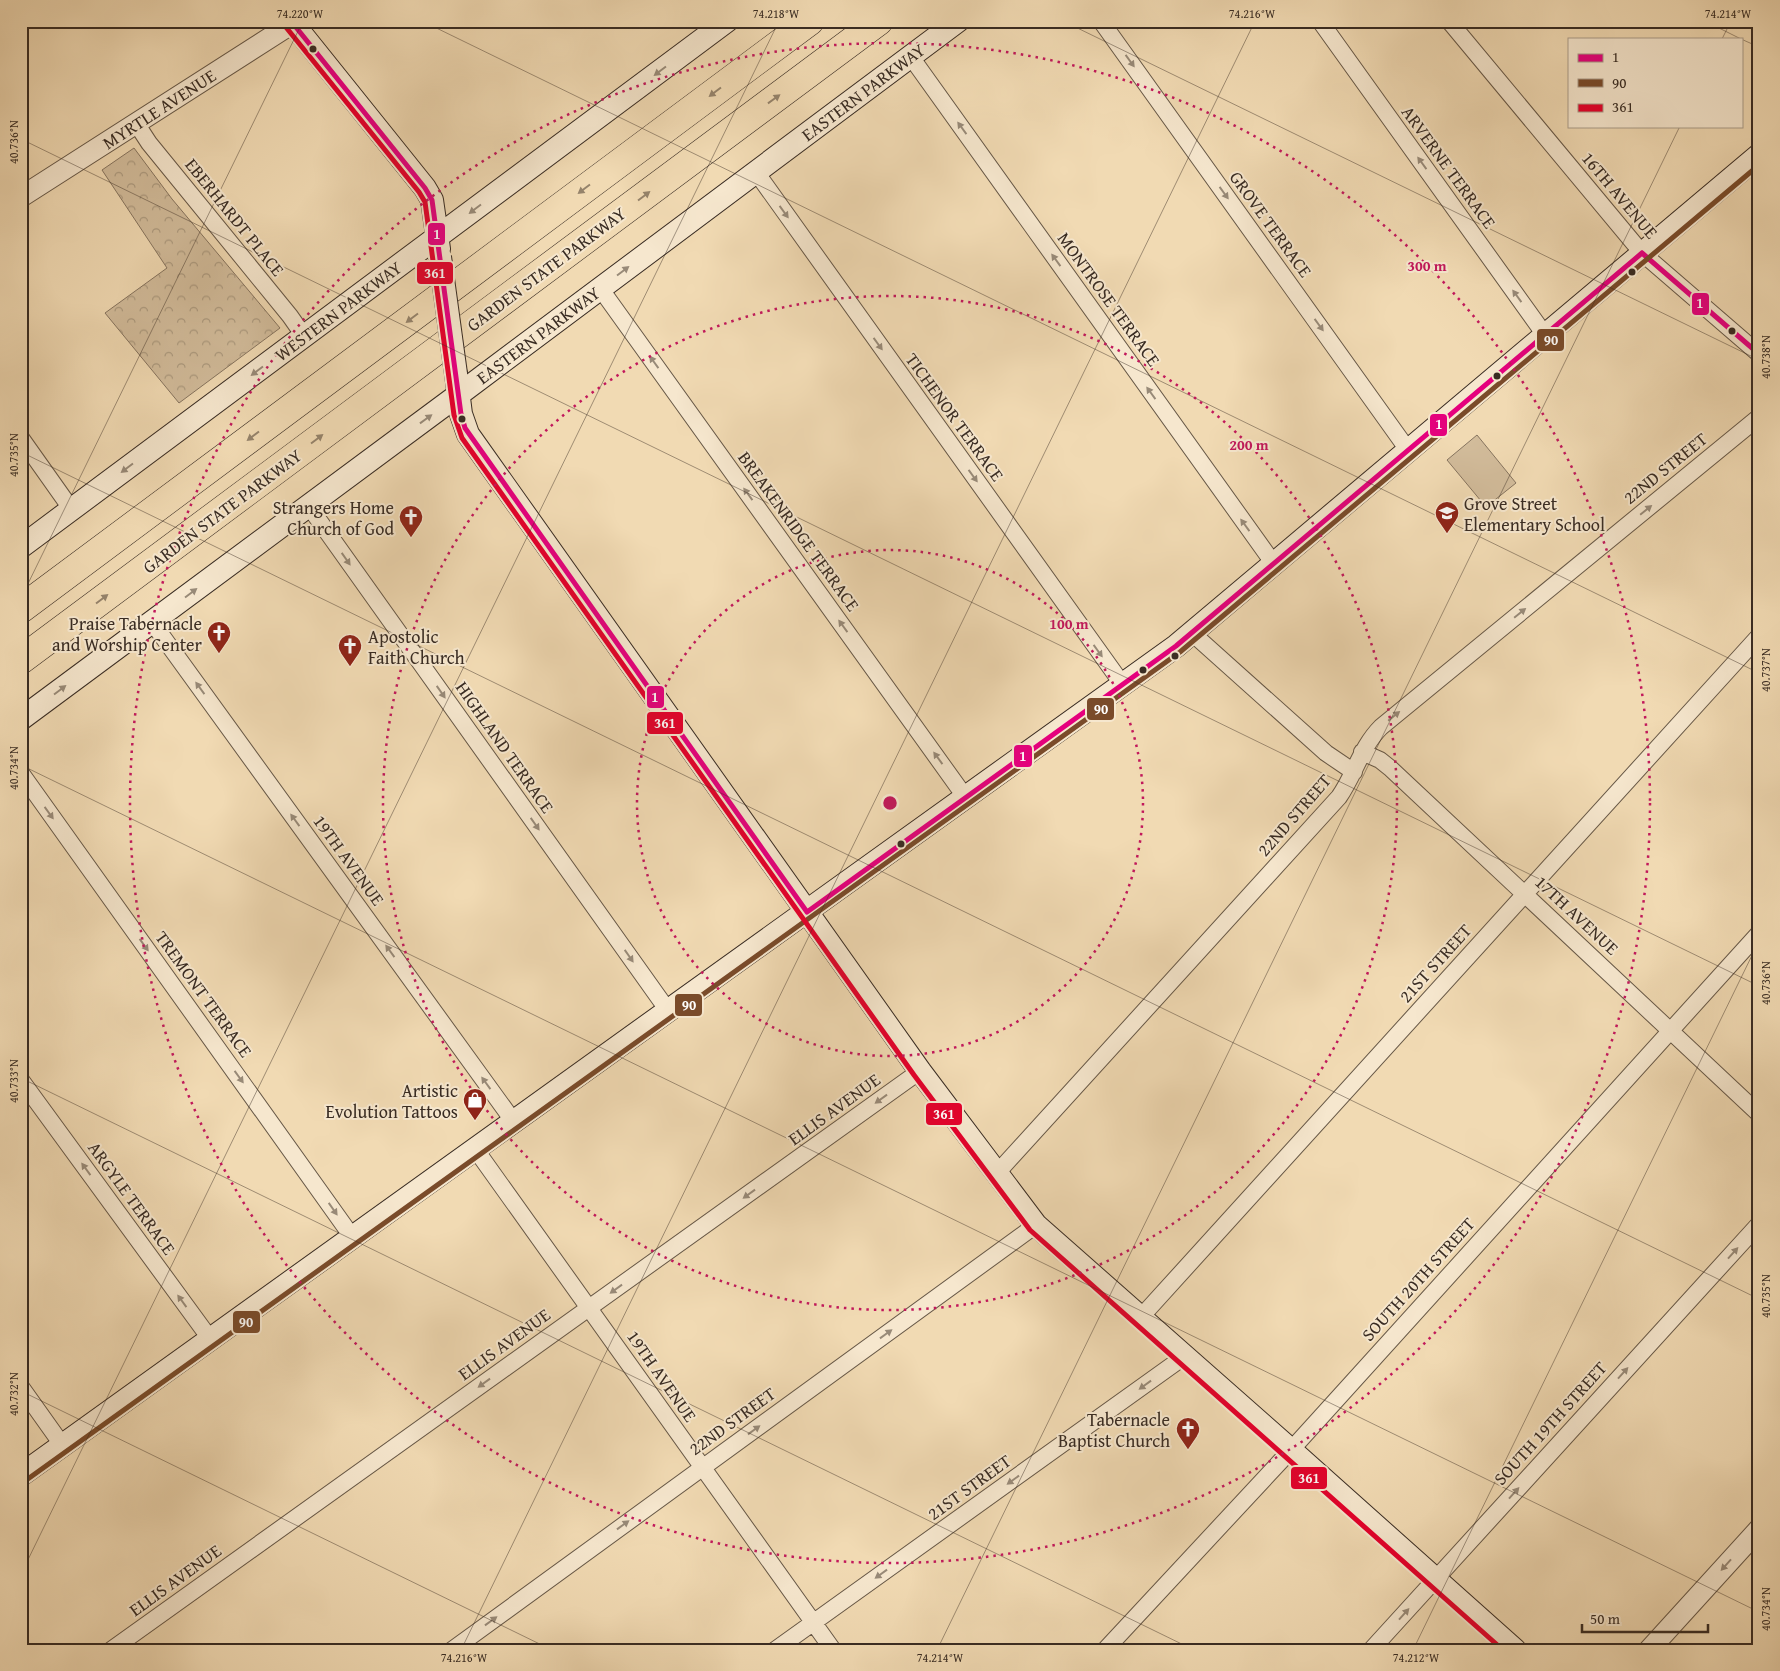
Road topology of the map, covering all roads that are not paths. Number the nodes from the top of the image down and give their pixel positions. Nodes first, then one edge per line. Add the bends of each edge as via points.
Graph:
1 (727, 21) edge
2 (803, 21) edge
3 (810, 21) edge
4 (879, 21) edge
5 (958, 21) edge
6 (1101, 21) edge
7 (1320, 21) edge
8 (1449, 21) edge
9 (293, 22) edge
10 (911, 57) junction
11 (762, 58) junction
12 (136, 123) junction
13 (1759, 155) edge
14 (756, 172) junction
15 (21, 196) edge
16 (438, 247) junction
17 (1642, 253) junction
18 (600, 288) junction
19 (1545, 335) junction
20 (304, 336) junction
21 (1759, 354) edge
22 (457, 385) junction
23 (1759, 417) edge
24 (21, 438) edge
25 (1408, 450) junction
26 (308, 505) junction
27 (72, 510) junction
28 (21, 547) edge
29 (1274, 564) junction
30 (21, 609) edge
31 (152, 622) junction
32 (1192, 633) junction
33 (1759, 636) edge
34 (21, 660) edge
35 (1123, 686) junction
36 (21, 719) edge
37 (1362, 752) junction
38 (1354, 772) junction
39 (21, 773) edge
40 (966, 798) junction
41 (1525, 893) junction
42 (807, 912) junction
43 (1759, 933) edge
44 (669, 1012) junction
45 (1670, 1031) junction
46 (920, 1071) junction
47 (21, 1080) edge
48 (1759, 1114) edge
49 (514, 1122) junction
50 (476, 1150) junction
51 (997, 1173) junction
52 (1759, 1224) edge
53 (1036, 1225) junction
54 (353, 1238) junction
55 (589, 1308) junction
56 (1141, 1317) junction
57 (210, 1340) junction
58 (1185, 1356) junction
59 (21, 1387) edge
60 (63, 1446) junction
61 (1291, 1450) junction
62 (702, 1467) junction
63 (21, 1475) edge
64 (1759, 1529) edge
65 (1436, 1579) junction
66 (814, 1623) junction
67 (111, 1650) edge
68 (452, 1650) edge
69 (775, 1650) edge
70 (833, 1650) edge
71 (1105, 1650) edge
72 (1372, 1650) edge
73 (1515, 1650) edge
74 (1649, 1650) edge

1 -> 16 main road, WESTERN PARKWAY
2 - 11 highway
3 - 11 highway
34 -> 4 highway, GARDEN STATE PARKWAY
5 - 10 main road, EASTERN PARKWAY
6 -> 25 street, GROVE TERRACE
19 -> 7 street, ARVERNE TERRACE
8 - 17 street, 16TH AVENUE
9 - 12 street, MYRTLE AVENUE
9 - 16 main road via 425,188 432,200
10 - 14 main road, EASTERN PARKWAY
29 -> 10 street, MONTROSE TERRACE
11 -> 30 highway
12 - 15 street, MYRTLE AVENUE
12 - 20 street, EBERHARDT PLACE
13 - 17 main road
18 -> 14 main road, EASTERN PARKWAY
14 -> 35 street, TICHENOR TERRACE
16 - 20 main road, WESTERN PARKWAY
16 - 22 main road, bridge
17 - 19 main road
17 - 21 street, 16TH AVENUE
18 - 22 main road, EASTERN PARKWAY
40 -> 18 street, BREAKENRIDGE TERRACE
19 - 25 main road
20 -> 27 main road, WESTERN PARKWAY
26 -> 22 main road, EASTERN PARKWAY
22 - 42 main road via 462,422 468,434
37 -> 23 street, 22ND STREET via 1381,727
24 - 27 street
25 - 29 main road
31 -> 26 main road, EASTERN PARKWAY
26 -> 44 street, HIGHLAND TERRACE
27 - 28 main road, WESTERN PARKWAY
29 - 32 main road
36 -> 31 main road, EASTERN PARKWAY
49 -> 31 street, 19TH AVENUE
32 - 35 main road
32 - 38 street via 1326,753
33 - 41 street, 21ST STREET
35 - 40 main road
37 - 38 street, 22ND STREET
37 - 41 street, 17TH AVENUE via 1390,768
38 - 51 street, 22ND STREET via 1339,797
39 -> 54 street, TREMONT TERRACE
40 - 42 main road
41 - 45 street, 17TH AVENUE
41 - 56 street, 21ST STREET
42 - 44 main road
42 - 46 main road
43 - 45 street, SOUTH 20TH STREET
44 - 49 main road
45 - 48 street, 17TH AVENUE
45 - 61 street, SOUTH 20TH STREET
46 - 51 main road
46 -> 55 street, ELLIS AVENUE
57 -> 47 street, ARGYLE TERRACE
49 - 50 main road
50 - 54 main road
50 - 55 street, 19TH AVENUE
51 - 53 main road
65 -> 52 street, SOUTH 19TH STREET
53 - 56 main road
62 -> 53 street, 22ND STREET
54 - 57 main road
55 - 62 street, 19TH AVENUE
55 -> 67 street, ELLIS AVENUE
56 - 58 main road
57 - 60 main road
58 - 61 main road
58 -> 66 street, 21ST STREET
59 - 60 street
60 - 63 main road
61 - 65 main road
61 - 71 street, SOUTH 20TH STREET
62 - 66 street, 19TH AVENUE
68 -> 62 street, 22ND STREET
64 -> 74 street
72 -> 65 street, SOUTH 19TH STREET
65 - 73 main road
66 - 69 street, 21ST STREET
66 - 70 street, 19TH AVENUE

